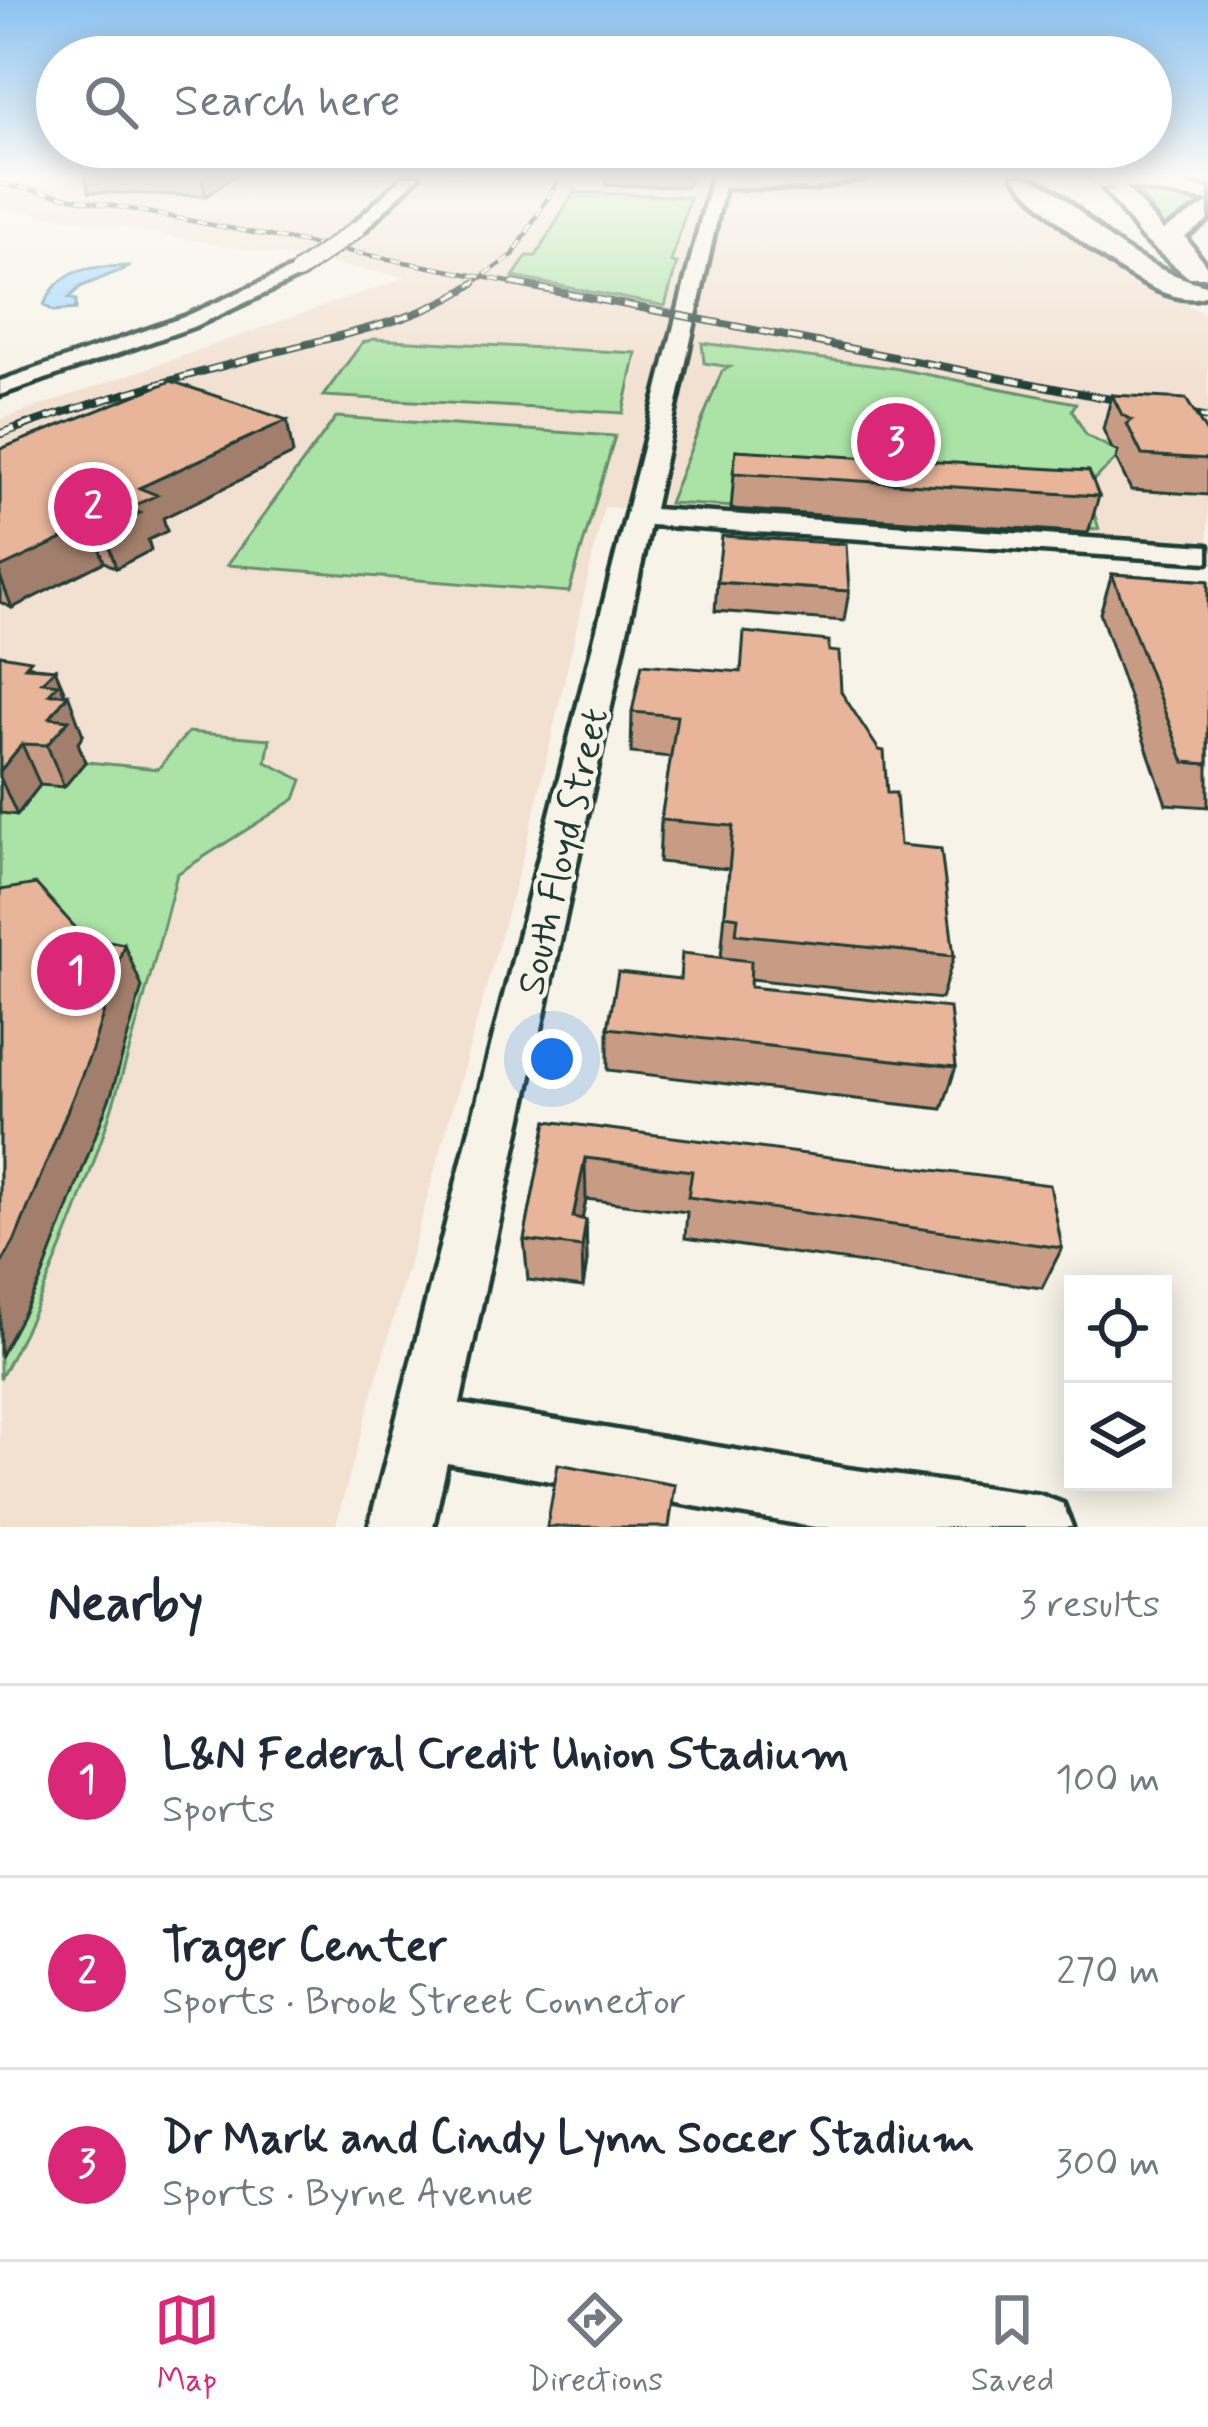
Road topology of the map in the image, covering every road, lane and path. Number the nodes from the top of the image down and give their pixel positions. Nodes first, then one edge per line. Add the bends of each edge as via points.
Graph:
1 (335, 247) edge
2 (702, 247) edge
3 (1113, 247) edge
4 (1144, 247) edge
5 (1179, 247) edge
6 (1201, 285) edge
7 (0, 388) edge
8 (640, 516) junction
9 (1208, 554) edge
10 (425, 1430) junction
11 (401, 1527) edge
12 (1040, 1527) edge

1 - 7 street, bridge via 206,315
2 - 8 street, South Floyd Street
3 - 6 highway via 1173,288
4 - 6 highway
5 - 6 highway
8 - 9 street
8 - 10 street, South Floyd Street
10 - 11 street, South Floyd Street
10 - 12 street

